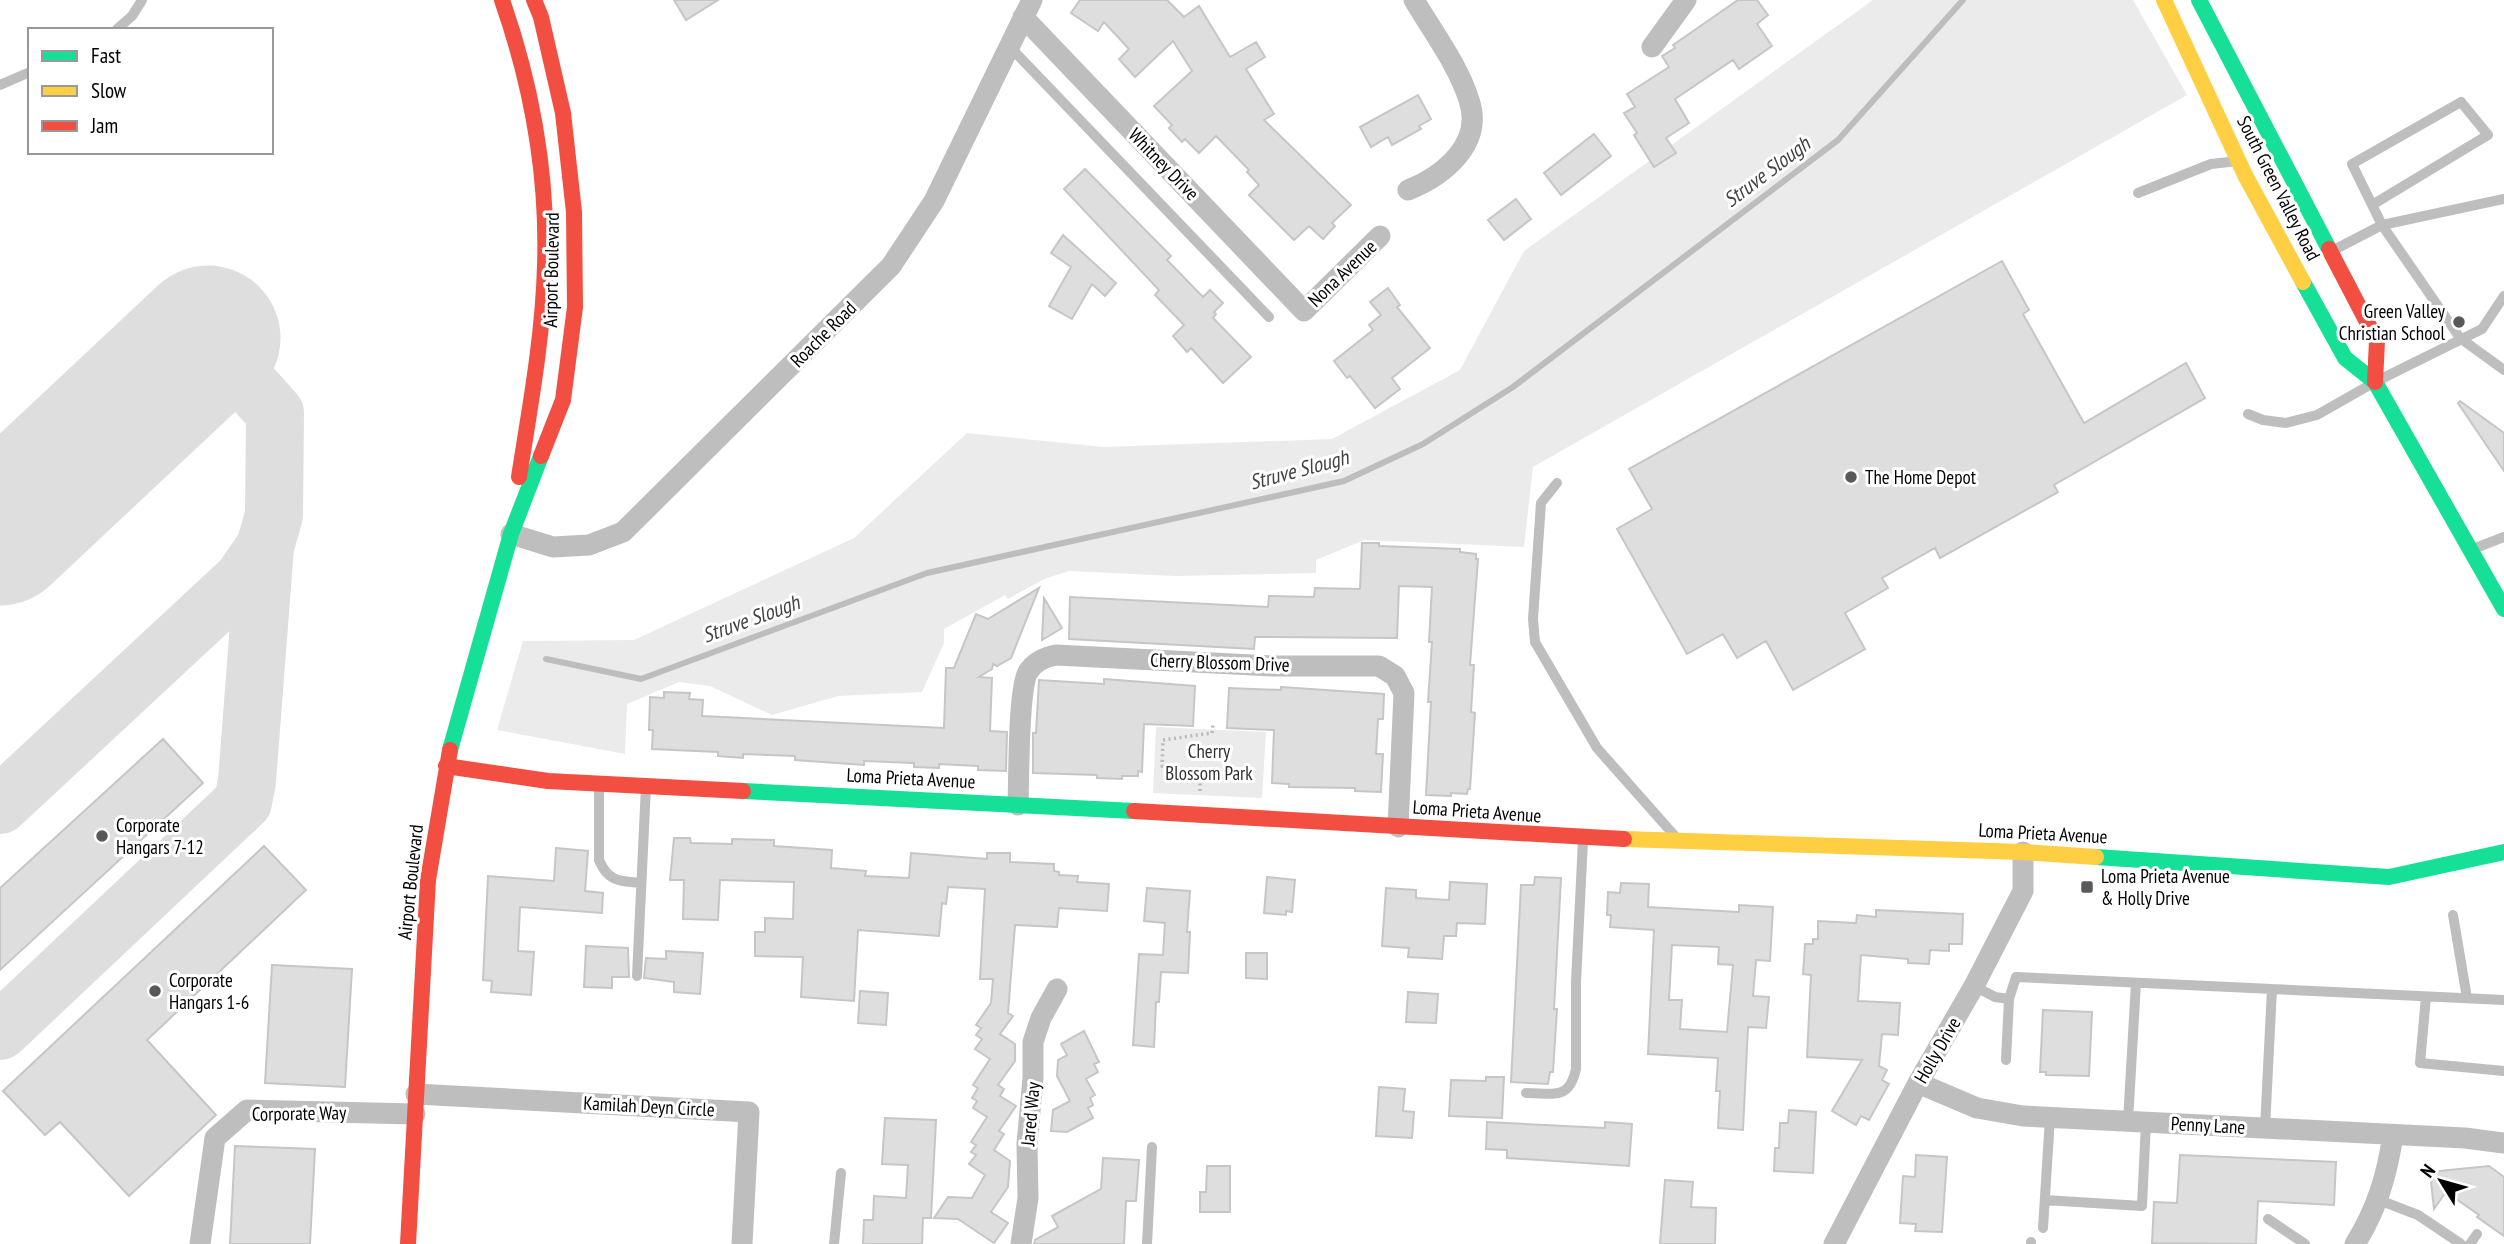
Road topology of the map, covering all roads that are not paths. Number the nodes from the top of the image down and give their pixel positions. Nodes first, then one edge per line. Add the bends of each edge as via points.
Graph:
1 (142, 0) edge
2 (502, 0) edge
3 (534, 0) edge
4 (1414, 0) edge
5 (1686, 0) edge
6 (2164, 0) edge
7 (2199, 0) edge
8 (1027, 9) edge
9 (119, 28) edge
10 (1009, 46) junction
11 (1652, 47) dead end
12 (28, 73) edge
13 (0, 85) edge
14 (2239, 161) junction
15 (1408, 190) dead end
16 (2138, 193) dead end
17 (2504, 199) edge
18 (2372, 205) junction
19 (2382, 225) junction
20 (1380, 236) dead end
21 (2330, 252) junction
22 (2504, 296) edge
23 (1304, 311) joint
24 (1269, 317) dead end
25 (2459, 338) junction
26 (2504, 370) edge
27 (2375, 382) junction
28 (2248, 414) dead end
29 (1557, 483) dead end
30 (512, 534) junction
31 (2504, 537) edge
32 (2471, 551) junction
33 (2504, 609) edge
34 (446, 766) junction
35 (599, 783) junction
36 (646, 786) junction
37 (1018, 805) junction
38 (1398, 827) junction
39 (1583, 838) junction
40 (1678, 840) junction
41 (2023, 852) junction
42 (2504, 852) edge
43 (641, 883) junction
44 (2453, 915) dead end
45 (637, 976) dead end
46 (2136, 983) junction
47 (1974, 986) junction
48 (1057, 989) dead end
49 (2272, 989) junction
50 (2426, 997) junction
51 (2468, 998) junction
52 (2009, 999) junction
53 (2504, 1000) edge
54 (2007, 1060) dead end
55 (2504, 1070) edge
56 (1918, 1083) junction
57 (1526, 1093) dead end
58 (416, 1104) junction
59 (2050, 1118) junction
60 (2137, 1122) junction
61 (2265, 1128) junction
62 (2393, 1135) junction
63 (2504, 1143) edge
64 (1152, 1147) dead end
65 (841, 1173) dead end
66 (2045, 1200) junction
67 (2379, 1200) junction
68 (2268, 1219) dead end
69 (2043, 1228) dead end
70 (2477, 1234) dead end
71 (200, 1244) edge
72 (408, 1244) edge
73 (742, 1244) edge
74 (834, 1244) edge
75 (1021, 1244) edge
76 (1147, 1244) edge
77 (1833, 1244) edge
78 (2305, 1244) edge
79 (2355, 1244) edge
80 (2461, 1244) edge
81 (2470, 1244) edge

1 - 9 lane
2 - 30 main road, Airport Boulevard via 534,117 545,216 544,303
3 - 30 main road, Airport Boulevard via 563,113 574,212 575,307 563,400
4 - 15 street via 1459,77 1472,117 1457,158 1431,181
5 - 11 street
6 - 14 main road, South Green Valley Road
7 - 21 main road, South Green Valley Road
8 - 10 street, Roache Road
8 - 23 street, Whitney Drive
10 - 24 lane
10 - 30 street, Roache Road via 934,201 891,266 623,532 589,545 553,547
12 - 13 lane
14 - 16 lane via 2211,164
14 - 27 main road, South Green Valley Road via 2344,358
17 - 19 lane
18 - 18 lane via 2352,164 2461,102 2488,135
18 - 19 lane
19 - 21 lane
19 - 25 lane
20 - 23 street, Nona Avenue
21 - 27 main road, South Green Valley Road via 2377,341
22 - 25 lane via 2482,329
25 - 26 lane
25 - 27 lane
27 - 28 lane via 2297,422 2273,422
27 - 32 main road, South Green Valley Road
29 - 40 lane via 1541,503 1535,642 1597,748
30 - 34 main road, Airport Boulevard
31 - 32 lane
32 - 33 main road, South Green Valley Road
34 - 35 main road, Loma Prieta Avenue via 548,781
34 - 58 main road, Airport Boulevard via 428,880
35 - 36 main road, Loma Prieta Avenue
35 - 43 lane via 599,860 604,872 618,881
36 - 37 main road, Loma Prieta Avenue
36 - 43 lane
37 - 38 main road, Loma Prieta Avenue
37 - 38 street, Cherry Blossom Drive via 1023,686 1032,667 1043,659 1056,655 1275,666 1370,665 1390,671 1404,693
38 - 39 main road, Loma Prieta Avenue
39 - 40 main road, Loma Prieta Avenue
39 - 57 lane via 1574,1080 1560,1093
40 - 41 main road, Loma Prieta Avenue
41 - 42 main road, Loma Prieta Avenue via 2389,877
41 - 47 street, Holly Drive via 2023,891
43 - 45 lane
44 - 51 lane
46 - 49 lane
46 - 52 lane via 2016,977
46 - 60 lane
47 - 52 lane
47 - 56 street, Holly Drive
48 - 75 street, Jared Way via 1033,1042 1028,1198
49 - 50 lane
49 - 61 lane
50 - 51 lane
50 - 55 lane via 2420,1063
51 - 53 lane
52 - 54 lane
56 - 59 street, Penny Lane via 1990,1112
56 - 77 street, Holly Drive
58 - 71 street, Corporate Way via 247,1110 215,1138
58 - 72 main road, Airport Boulevard
58 - 73 street, Kamilah Deyn Circle via 749,1112
59 - 60 street, Penny Lane
59 - 66 lane
60 - 61 street, Penny Lane
60 - 66 lane via 2142,1206
61 - 62 street, Penny Lane
62 - 63 street, Penny Lane
62 - 67 street
64 - 76 lane
65 - 74 lane
66 - 69 lane
67 - 79 street
67 - 80 lane via 2418,1215
68 - 78 lane
70 - 81 lane

